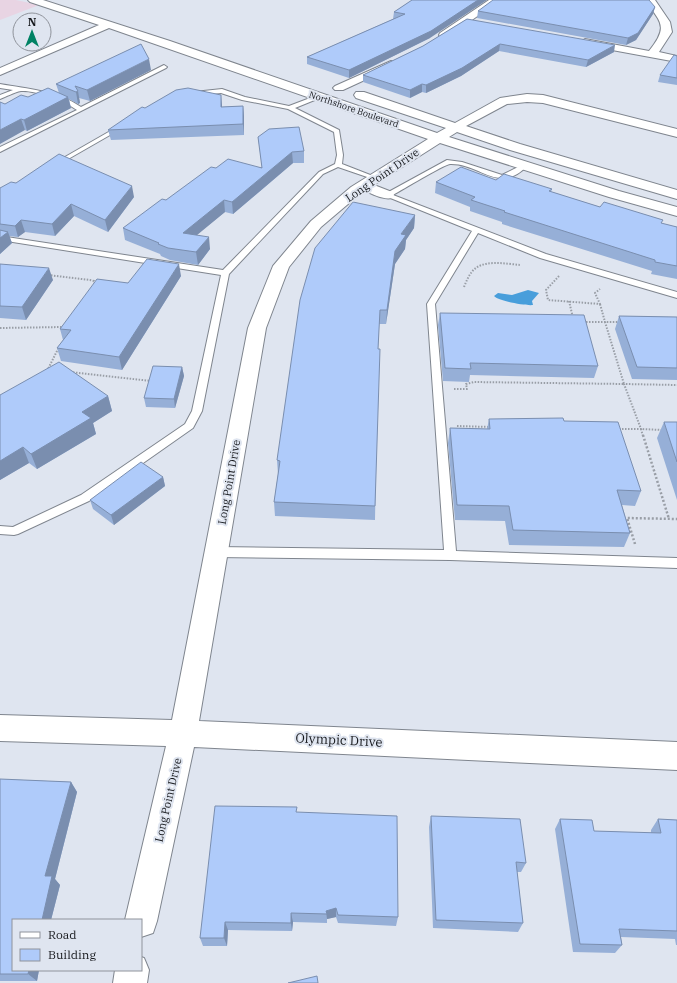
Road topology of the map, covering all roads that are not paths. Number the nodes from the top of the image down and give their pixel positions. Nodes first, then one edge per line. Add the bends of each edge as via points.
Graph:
1 (33, 0) edge
2 (494, 0) edge
3 (650, 0) edge
4 (465, 21) junction
5 (481, 23) edge
6 (108, 25) junction
7 (574, 40) edge
8 (436, 41) edge
9 (652, 54) junction
10 (401, 59) edge
11 (677, 59) edge
12 (164, 67) dead end
13 (0, 72) edge
14 (0, 78) edge
15 (325, 83) dead end
16 (0, 86) edge
17 (339, 88) junction
18 (19, 89) junction
19 (188, 95) edge
20 (320, 96) junction
21 (0, 97) edge
22 (290, 108) junction
23 (81, 110) junction
24 (129, 122) edge
25 (456, 127) junction
26 (677, 133) edge
27 (438, 138) junction
28 (0, 150) edge
29 (338, 165) junction
30 (524, 166) junction
31 (48, 169) edge
32 (369, 182) junction
33 (388, 195) junction
34 (677, 195) edge
35 (677, 212) edge
36 (476, 230) junction
37 (0, 238) edge
38 (225, 273) junction
39 (677, 295) edge
40 (0, 530) edge
41 (216, 552) junction
42 (450, 555) junction
43 (677, 563) edge
44 (0, 728) edge
45 (183, 733) junction
46 (677, 756) edge
47 (141, 919) edge
48 (132, 971) edge
49 (130, 983) edge

1 - 6 street, Northshore Boulevard
2 - 4 street
3 - 9 street via 668,29 665,38
4 - 5 street
4 - 8 street
6 - 13 street
6 - 20 street, Northshore Boulevard
7 - 9 street
9 - 11 street
10 - 17 street
12 - 23 lane
14 - 18 lane
15 - 17 street, Northshore Boulevard
16 - 18 lane
17 - 25 street, Northshore Boulevard
18 - 21 lane
18 - 23 lane via 69,101
19 - 22 lane via 222,91 244,99
20 - 22 lane
20 - 27 street, Northshore Boulevard
22 - 29 lane via 337,131 340,155
23 - 28 lane
24 - 31 lane
25 - 26 street, Long Point Drive via 504,101 527,98 543,99
25 - 27 street, Long Point Drive
25 - 34 street, Northshore Boulevard
27 - 30 street, Northshore Boulevard
27 - 32 street, Long Point Drive
29 - 32 lane
29 - 38 lane via 321,173
30 - 33 lane via 502,177 460,163 447,162
30 - 35 street, Northshore Boulevard
32 - 33 street
32 - 41 street, Long Point Drive via 316,224 281,266 257,328
33 - 36 lane
36 - 39 lane via 543,256
36 - 42 lane via 431,304
37 - 38 lane
38 - 40 lane via 197,411 189,426 85,498 14,531
41 - 42 lane
41 - 45 street, Long Point Drive
42 - 43 lane
44 - 45 street, Olympic Drive
45 - 46 street, Olympic Drive
45 - 47 street, Long Point Drive
48 - 49 street

